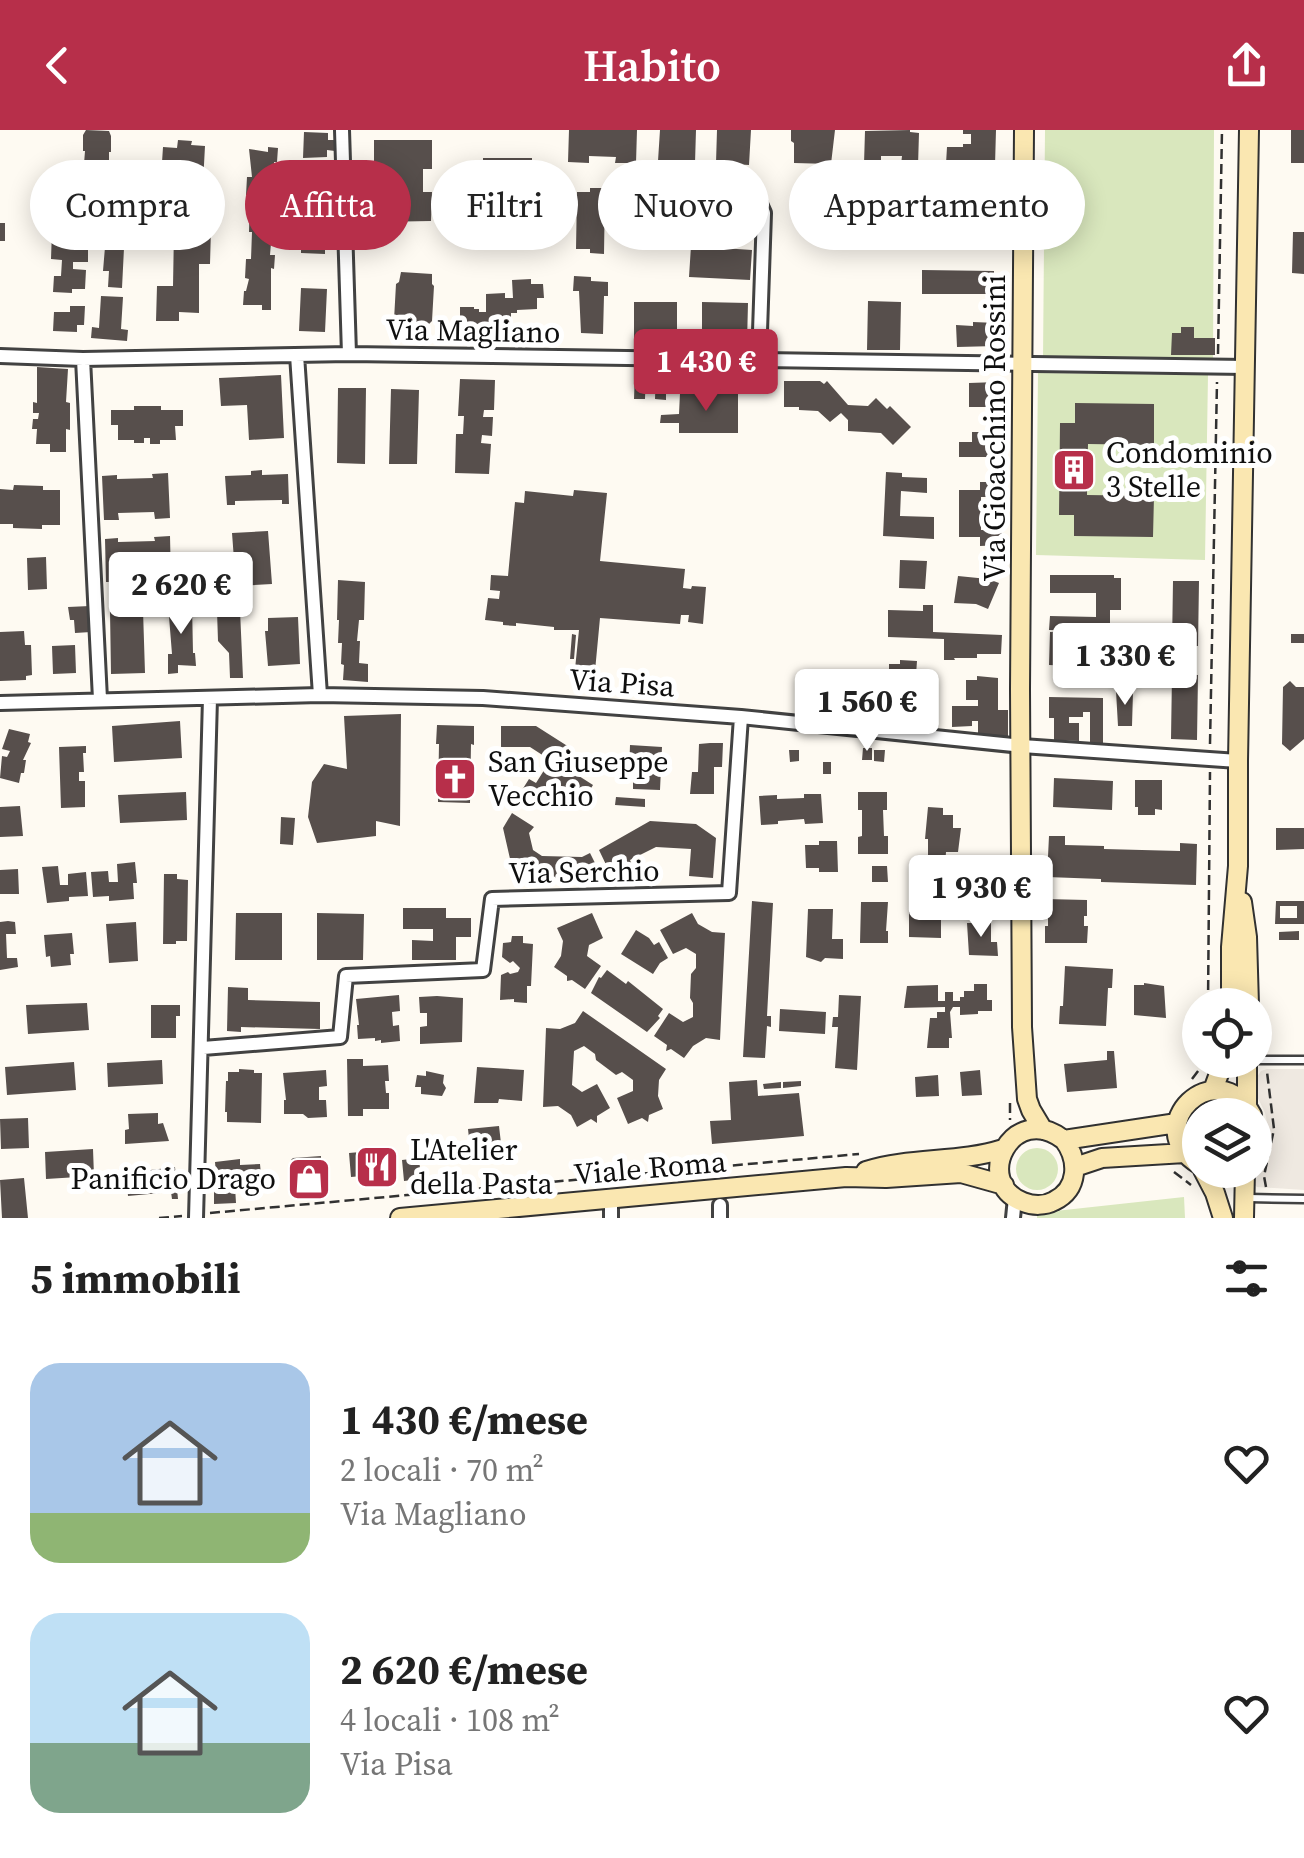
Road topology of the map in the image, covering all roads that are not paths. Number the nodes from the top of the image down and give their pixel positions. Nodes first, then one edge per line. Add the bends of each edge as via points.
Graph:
1 (342, 130) edge
2 (1024, 130) edge
3 (1249, 130) edge
4 (763, 250) edge
5 (348, 354) junction
6 (297, 355) junction
7 (0, 356) edge
8 (83, 358) junction
9 (760, 361) junction
10 (1023, 365) junction
11 (1246, 367) junction
12 (320, 695) junction
13 (210, 698) junction
14 (100, 699) junction
15 (0, 703) edge
16 (741, 717) junction
17 (1022, 746) junction
18 (1238, 761) junction
19 (1238, 866) junction
20 (1230, 988) edge
21 (1249, 988) edge
22 (1022, 1027) junction
23 (202, 1048) junction
24 (1272, 1060) edge
25 (1304, 1060) edge
26 (1218, 1078) edge
27 (1214, 1090) junction
28 (1239, 1098) edge
29 (1177, 1122) junction
30 (1043, 1130) junction
31 (1018, 1134) junction
32 (1064, 1140) junction
33 (1182, 1144) edge
34 (1004, 1150) junction
35 (1182, 1158) edge
36 (1075, 1167) junction
37 (846, 1177) junction
38 (1212, 1188) edge
39 (1244, 1188) edge
40 (1009, 1191) junction
41 (1243, 1197) junction
42 (1304, 1199) edge
43 (611, 1208) edge
44 (1037, 1211) edge
45 (196, 1216) edge
46 (400, 1218) edge
47 (1013, 1218) edge
48 (1223, 1218) edge
49 (1244, 1218) edge

1 - 5 street
2 - 10 main road, Via Gioacchino Rossini
3 - 11 main road
4 - 9 street
5 - 6 street, Via Magliano
5 - 9 street, Via Magliano
6 - 8 street, Via Magliano
6 - 12 street
7 - 8 street, Via Magliano
8 - 14 street
9 - 10 street, Via Magliano
10 - 11 street, Via Magliano
10 - 17 main road, Via Gioacchino Rossini
11 - 18 main road
12 - 13 street, Via Pisa
12 - 16 street, Via Pisa via 483,698
13 - 14 street, Via Pisa
13 - 23 street
14 - 15 street, Via Pisa
16 - 17 street, Via Pisa
16 - 23 street, Via Serchio via 729,893 492,899 483,970 346,976 340,1038
17 - 18 street, Via Pisa
17 - 22 main road, Via Gioacchino Rossini
18 - 19 main road
19 - 20 main road
19 - 21 main road
22 - 30 main road, Via Gioacchino Rossini via 1027,1099
22 - 31 main road, Via Gioacchino Rossini
23 - 45 street
24 - 25 lane
26 - 27 main road
27 - 28 main road
27 - 29 main road via 1194,1097
29 - 32 main road
29 - 33 main road
30 - 31 main road
30 - 32 main road
31 - 34 main road
32 - 36 main road
34 - 37 main road, Viale Roma
34 - 40 main road via 999,1168
35 - 36 main road via 1166,1153 1102,1158
36 - 44 main road, Viale Roma via 1067,1190
37 - 40 main road, Viale Roma via 961,1173
37 - 43 main road, Viale Roma
38 - 48 main road
39 - 41 main road
40 - 44 main road, Viale Roma
40 - 47 street
41 - 42 lane
41 - 49 main road
43 - 46 main road, Viale Roma

